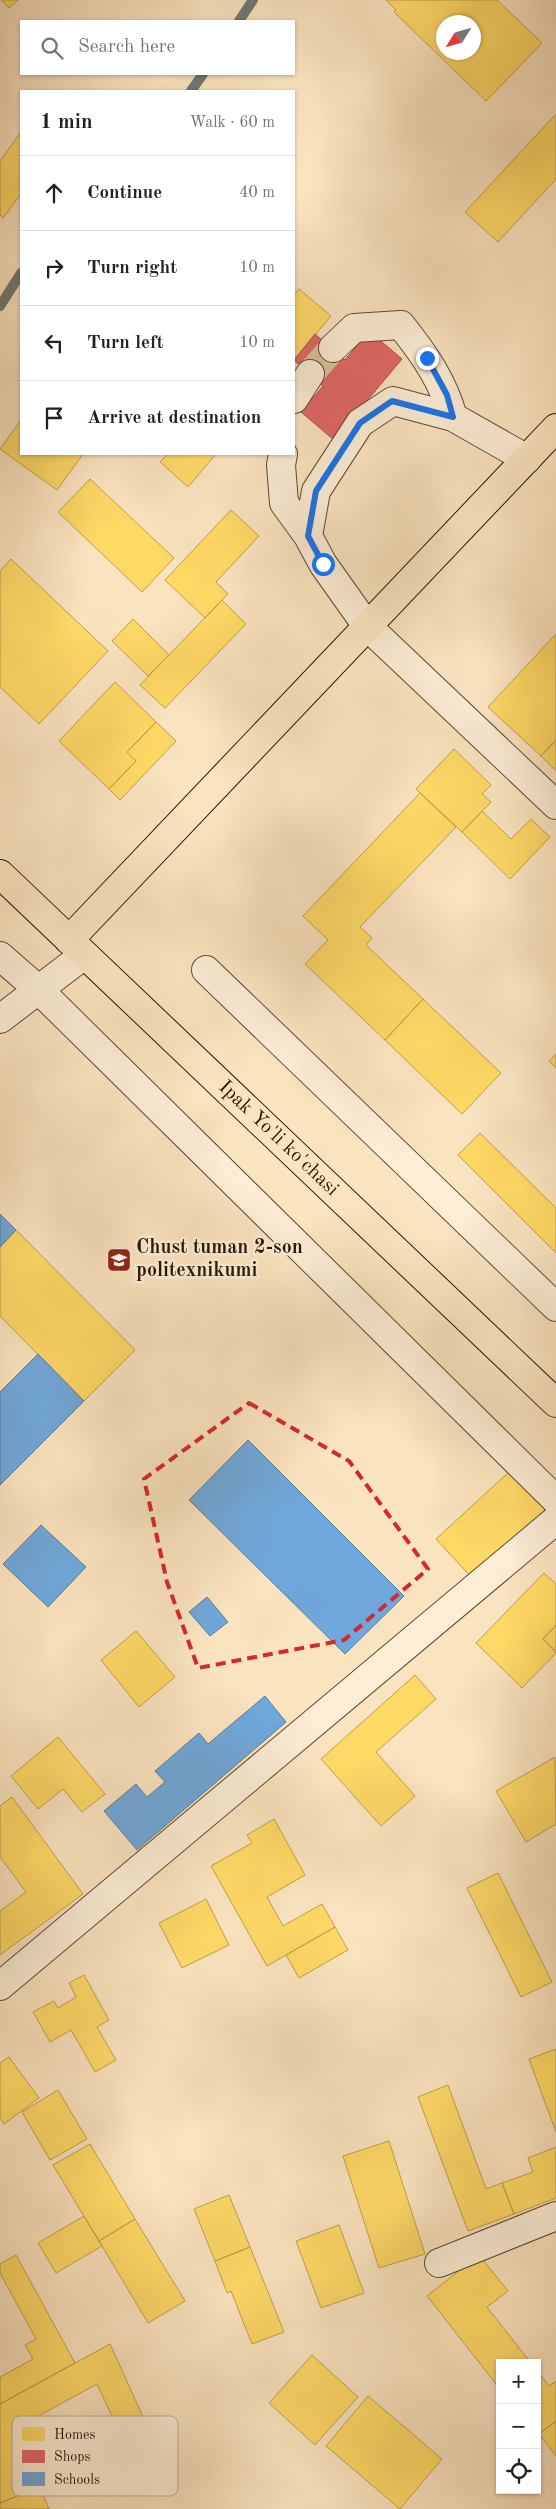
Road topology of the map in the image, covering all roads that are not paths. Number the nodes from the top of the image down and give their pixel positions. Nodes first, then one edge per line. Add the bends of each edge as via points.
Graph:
1 (333, 348) tunnel mouth
2 (310, 374) tunnel mouth
3 (295, 397) edge
4 (453, 417) junction
5 (556, 428) edge
6 (283, 455) edge
7 (527, 458) junction
8 (308, 536) junction
9 (367, 626) junction
10 (556, 805) edge
11 (0, 874) edge
12 (77, 947) junction
13 (0, 956) edge
14 (206, 970) dead end
15 (39, 990) junction
16 (0, 1019) edge
17 (556, 1307) edge
18 (556, 1403) edge
19 (556, 1500) edge
20 (556, 1520) edge
21 (0, 1986) edge
22 (556, 2216) edge
23 (439, 2263) dead end

1 - 4 street via 354,328 402,325 427,358 447,395
2 - 3 street
4 - 7 street
4 - 8 street via 392,401 360,423 316,491
5 - 7 main road
6 - 8 street via 284,503
7 - 9 main road
8 - 9 street via 323,564
9 - 10 street
9 - 12 main road
11 - 12 main road, Ipak Yo'li ko'chasi
12 - 15 street
12 - 18 main road, Ipak Yo'li ko'chasi
13 - 15 street
14 - 17 street
15 - 16 street
15 - 19 street
20 - 21 street
22 - 23 street

